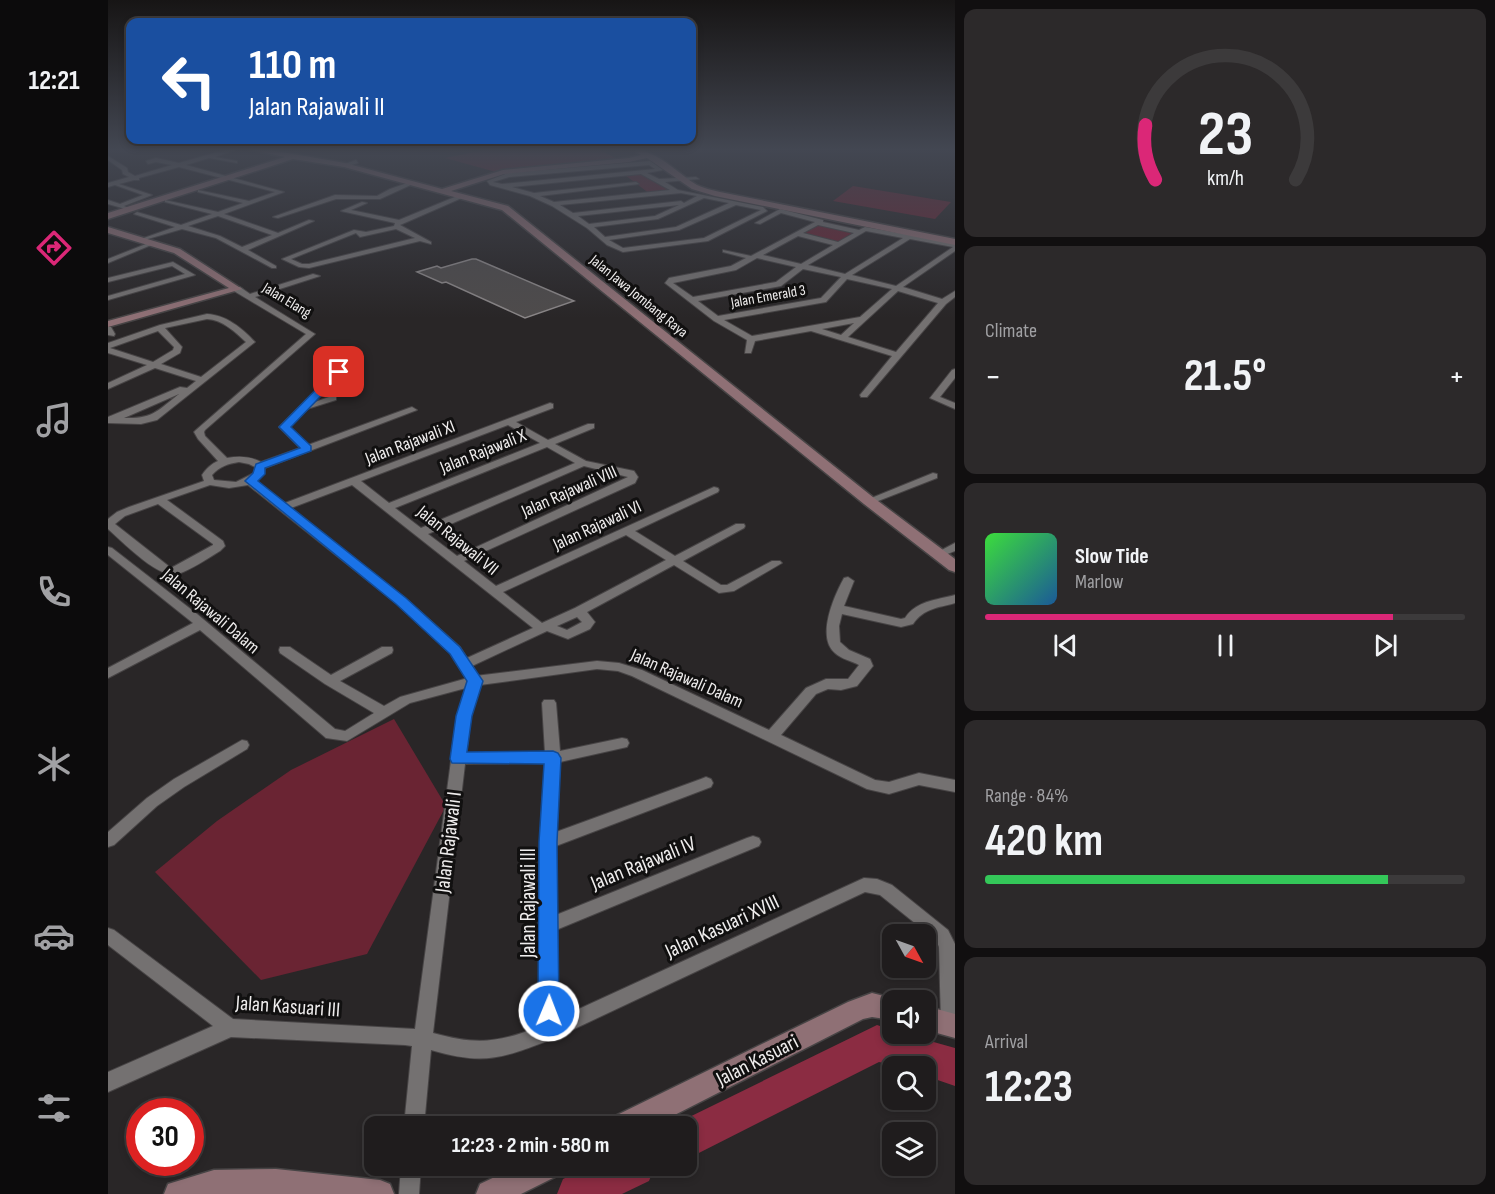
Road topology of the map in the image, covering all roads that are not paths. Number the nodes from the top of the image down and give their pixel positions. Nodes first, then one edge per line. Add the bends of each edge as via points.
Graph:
1 (122, 206) joint
2 (186, 206) edge
3 (242, 206) edge
4 (309, 206) edge
5 (356, 206) edge
6 (440, 206) edge
7 (497, 206) edge
8 (557, 206) edge
9 (651, 206) junction
10 (656, 206) edge
11 (682, 206) edge
12 (729, 206) edge
13 (748, 206) edge
14 (772, 206) edge
15 (108, 208) edge
16 (138, 214) dead end
17 (219, 214) junction
18 (572, 215) junction
19 (663, 215) junction
20 (108, 216) edge
21 (276, 217) dead end
22 (311, 220) dead end
23 (819, 222) junction
24 (846, 222) junction
25 (399, 224) junction
26 (183, 226) junction
27 (589, 226) junction
28 (108, 230) edge
29 (859, 232) junction
30 (798, 234) junction
31 (278, 235) junction
32 (910, 236) junction
33 (955, 236) edge
34 (728, 238) dead end
35 (604, 239) junction
36 (420, 240) junction
37 (148, 242) junction
38 (429, 243) dead end
39 (839, 244) junction
40 (955, 245) edge
41 (242, 250) junction
42 (724, 251) dead end
43 (755, 257) junction
44 (108, 261) edge
45 (802, 266) junction
46 (274, 267) dead end
47 (316, 276) dead end
48 (846, 276) junction
49 (108, 280) edge
50 (235, 287) junction
51 (897, 288) junction
52 (955, 293) edge
53 (250, 296) junction
54 (108, 298) edge
55 (691, 300) junction
56 (943, 302) junction
57 (717, 319) junction
58 (864, 319) junction
59 (108, 320) edge
60 (809, 327) junction
61 (160, 328) junction
62 (109, 330) edge
63 (842, 338) junction
64 (124, 339) junction
65 (751, 339) junction
66 (108, 348) edge
67 (748, 351) dead end
68 (897, 356) junction
69 (154, 365) junction
70 (339, 372) dead end
71 (954, 374) edge
72 (201, 381) junction
73 (108, 386) edge
74 (864, 395) dead end
75 (550, 406) dead end
76 (955, 406) edge
77 (412, 410) dead end
78 (109, 420) edge
79 (509, 422) junction
80 (591, 426) dead end
81 (547, 444) junction
82 (307, 449) junction
83 (224, 461) junction
84 (583, 463) junction
85 (260, 466) junction
86 (933, 476) dead end
87 (250, 481) junction
88 (354, 481) junction
89 (210, 482) junction
90 (714, 490) dead end
91 (160, 500) junction
92 (869, 501) junction
93 (388, 507) junction
94 (282, 508) junction
95 (740, 526) dead end
96 (628, 531) junction
97 (420, 533) junction
98 (955, 547) edge
99 (108, 550) edge
100 (940, 554) junction
101 (675, 560) junction
102 (455, 561) junction
103 (776, 563) dead end
104 (955, 567) edge
105 (848, 581) dead end
106 (494, 591) junction
107 (955, 599) edge
108 (839, 609) junction
109 (201, 624) junction
110 (543, 627) junction
111 (285, 650) dead end
112 (387, 650) dead end
113 (464, 665) junction
114 (108, 674) edge
115 (330, 681) junction
116 (475, 681) junction
117 (549, 703) dead end
118 (383, 712) junction
119 (772, 736) junction
120 (622, 743) dead end
121 (243, 745) dead end
122 (553, 758) junction
123 (458, 759) junction
124 (706, 783) dead end
125 (955, 786) edge
126 (108, 841) edge
127 (548, 842) junction
128 (753, 842) dead end
129 (549, 926) junction
130 (108, 934) edge
131 (882, 1007) edge
132 (936, 1021) edge
133 (952, 1025) edge
134 (230, 1028) junction
135 (548, 1032) junction
136 (423, 1038) junction
137 (108, 1082) edge
138 (415, 1116) edge
139 (645, 1116) edge
140 (411, 1176) edge
141 (527, 1176) edge
142 (178, 1194) edge
143 (381, 1194) edge
144 (410, 1194) edge
145 (490, 1194) edge

1 - 15 street
1 - 20 main road
2 - 17 street
3 - 17 street
4 - 21 street
5 - 25 street via 344,211
6 - 25 street
7 - 92 main road, Jalan Jawa Jombang Raya via 505,208
8 - 18 street
9 - 10 street
9 - 18 street
9 - 19 street
11 - 19 street
12 - 35 street via 677,229
13 - 35 street via 764,211 706,240 627,250 616,249
14 - 24 main road
16 - 26 street
17 - 26 street
17 - 31 street
18 - 27 street
19 - 27 street
22 - 31 street
23 - 24 street
23 - 30 street
23 - 34 street via 779,212
24 - 29 street
24 - 33 main road
24 - 40 main road
25 - 36 street
25 - 36 street via 318,245 285,259 302,267
26 - 37 street
26 - 41 street
27 - 35 street
28 - 37 main road, Jalan Elang
29 - 32 street via 868,229
29 - 39 street
30 - 39 street
30 - 43 street
31 - 41 street
32 - 40 street
32 - 48 street, Jalan Emerald 3
36 - 38 street
37 - 44 street
37 - 50 main road, Jalan Elang via 177,251
39 - 45 street
40 - 51 street
41 - 46 street
42 - 43 street
43 - 45 street
43 - 55 street via 726,271 669,282
45 - 48 street
45 - 55 street via 778,284
47 - 53 street
48 - 51 street
48 - 57 street, Jalan Emerald 3 via 823,300
49 - 54 street via 173,264 191,275
50 - 53 street, Jalan Elang
50 - 59 main road
50 - 62 main road
51 - 56 street
51 - 58 street
52 - 56 street
53 - 83 street, Jalan Elang via 311,334 199,432
55 - 57 street
56 - 68 street
57 - 65 street
58 - 60 street
58 - 63 street
60 - 63 street
60 - 65 street
61 - 64 street
61 - 69 street via 179,349
61 - 72 street via 217,317 249,340 250,344
62 - 64 street
63 - 68 street
64 - 66 street
65 - 67 street
66 - 69 street
68 - 74 street
69 - 72 street
69 - 73 street
70 - 82 street via 285,429
71 - 76 street via 935,398
72 - 78 street
72 - 78 street via 149,420
75 - 79 street, Jalan Rajawali XI
77 - 82 street
79 - 81 street, Jalan Rajawali VIII
79 - 88 street, Jalan Rajawali XI
80 - 81 street, Jalan Rajawali X
81 - 84 street, Jalan Rajawali VIII
81 - 93 street, Jalan Rajawali X
82 - 85 street
83 - 85 street via 246,460
83 - 89 street via 212,467 207,475
84 - 97 street
84 - 102 street, Jalan Rajawali VIII via 630,473 633,477
85 - 87 street via 259,474
86 - 92 street
87 - 89 street via 221,486
87 - 94 street
88 - 93 street, Jalan Rajawali VII
88 - 94 street, Jalan Rajawali XI
89 - 91 street
90 - 96 street, Jalan Rajawali VI
91 - 91 street via 121,514 108,524 170,572 219,546
92 - 100 main road, Jalan Jawa Jombang Raya
93 - 97 street, Jalan Rajawali VII
94 - 113 street via 401,601 455,650
95 - 101 street
96 - 101 street
96 - 106 street, Jalan Rajawali VI
97 - 102 street, Jalan Rajawali VII
98 - 100 street
99 - 109 street, Jalan Rajawali Dalam
100 - 104 main road, Jalan Jawa Jombang Raya
101 - 103 street via 720,589
101 - 110 street via 579,611 589,622 586,626 568,635
102 - 106 street, Jalan Rajawali VII
105 - 108 street
106 - 110 street, Jalan Rajawali VII
107 - 108 street via 924,605 914,611 909,621 901,623
108 - 119 street via 831,640 838,649 866,666 852,683 826,684 811,691
109 - 114 street
109 - 118 street, Jalan Rajawali Dalam via 331,734 347,736
110 - 113 street
111 - 115 street
112 - 115 street
113 - 116 street
115 - 118 street
116 - 118 street, Jalan Rajawali Dalam via 426,692
116 - 119 street, Jalan Rajawali Dalam via 597,665 620,667
116 - 123 street, Jalan Rajawali I via 464,716
117 - 122 street, Jalan Rajawali III
119 - 125 street, Jalan Rajawali Dalam via 872,785 889,788 919,779
120 - 122 street
121 - 126 street via 161,796
122 - 123 street
122 - 127 street, Jalan Rajawali III
123 - 136 street, Jalan Rajawali I
124 - 127 street
127 - 129 street, Jalan Rajawali III
128 - 129 street, Jalan Rajawali IV
129 - 135 street, Jalan Rajawali III
130 - 134 street, Jalan Kasuari III
131 - 139 main road, Jalan Kasuari via 872,1005 857,1010
132 - 133 main road
133 - 135 street, Jalan Kasuari XVIII via 948,947 942,935 886,890 864,885
134 - 136 street, Jalan Kasuari III
134 - 137 street
135 - 136 street, Jalan Kasuari XVIII via 506,1048 466,1050
136 - 138 street, Jalan Rajawali I
140 - 144 street
141 - 145 main road
142 - 143 main road via 214,1184 276,1183

